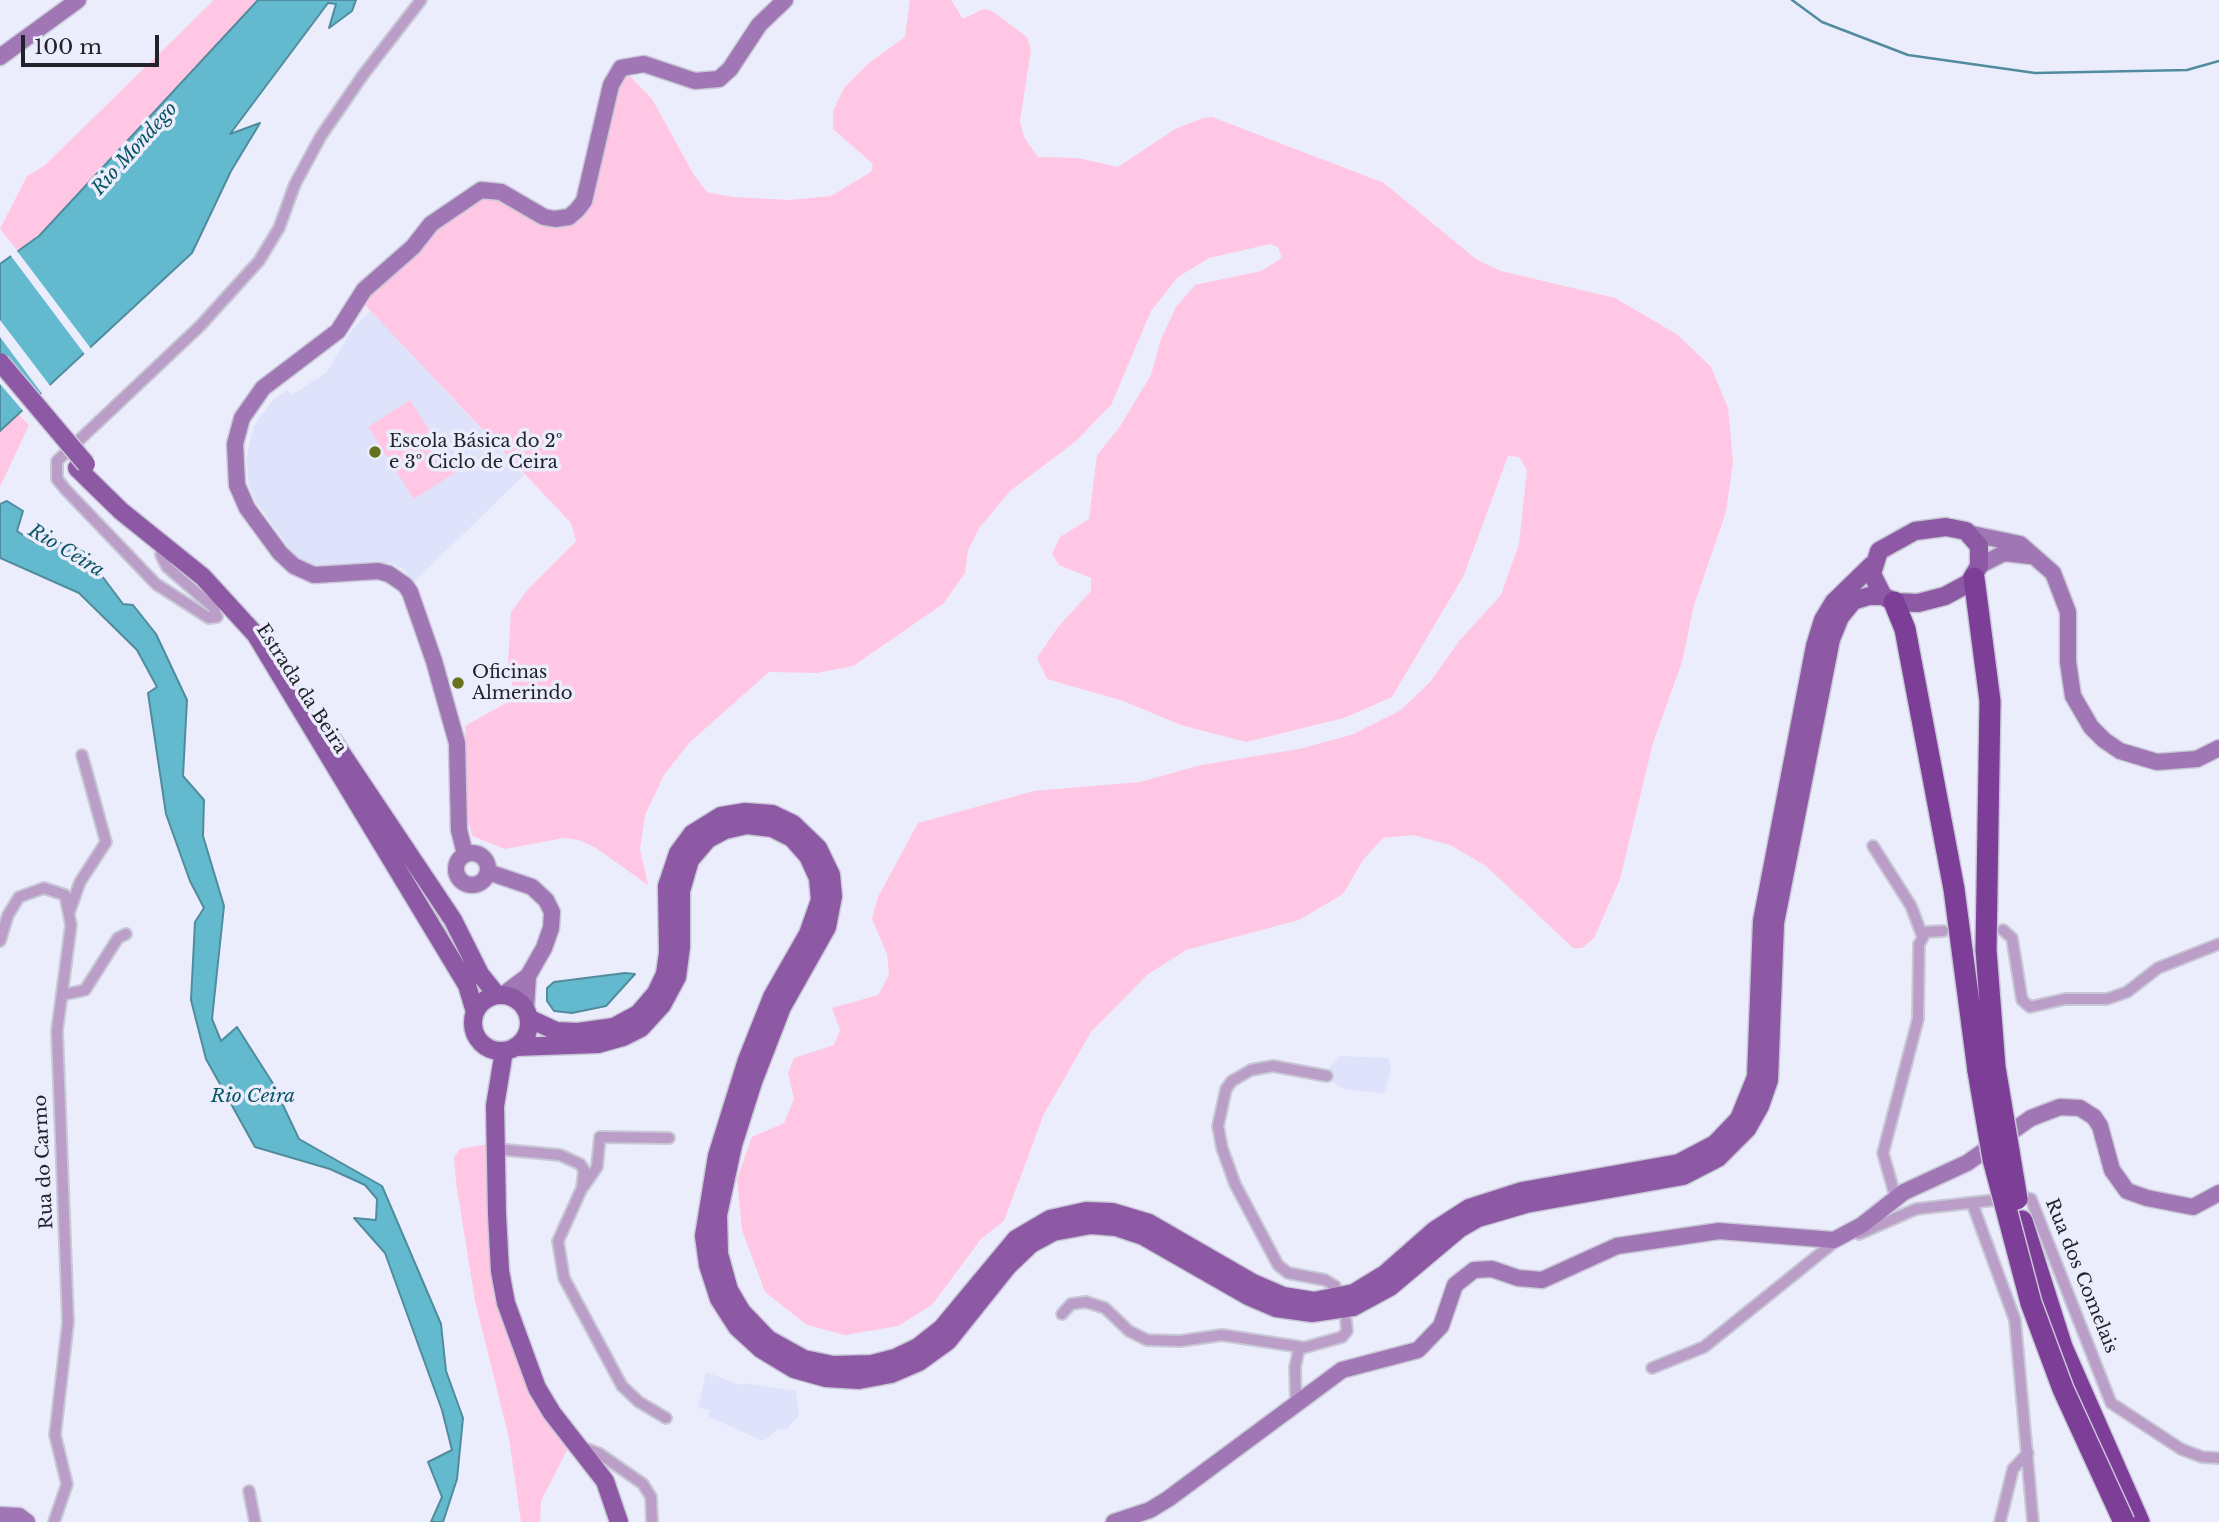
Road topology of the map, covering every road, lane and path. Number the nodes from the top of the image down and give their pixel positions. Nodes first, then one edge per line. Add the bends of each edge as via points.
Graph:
1 (78, 0) edge
2 (421, 0) edge
3 (785, 0) edge
4 (0, 57) edge
5 (0, 362) edge
6 (0, 375) edge
7 (81, 466) junction
8 (1972, 534) junction
9 (162, 544) junction
10 (2036, 557) junction
11 (1872, 565) junction
12 (1976, 572) junction
13 (1897, 600) junction
14 (2219, 748) edge
15 (82, 755) dead end
16 (1872, 846) dead end
17 (465, 854) junction
18 (488, 872) junction
19 (70, 910) junction
20 (1943, 930) dead end
21 (2003, 930) dead end
22 (126, 934) dead end
23 (1922, 934) junction
24 (0, 941) edge
25 (2219, 944) edge
26 (468, 970) junction
27 (528, 976) junction
28 (500, 994) junction
29 (62, 995) junction
30 (475, 1012) junction
31 (528, 1014) junction
32 (480, 1042) junction
33 (510, 1049) junction
34 (1987, 1069) junction
35 (1327, 1076) dead end
36 (495, 1107) junction
37 (669, 1139) dead end
38 (496, 1149) junction
39 (582, 1188) junction
40 (2219, 1194) edge
41 (1896, 1199) junction
42 (1972, 1203) junction
43 (1834, 1240) junction
44 (1335, 1286) dead end
45 (1062, 1314) dead end
46 (1346, 1321) dead end
47 (1301, 1347) junction
48 (1652, 1368) dead end
49 (1296, 1403) junction
50 (666, 1418) dead end
51 (578, 1445) junction
52 (2028, 1453) junction
53 (2219, 1458) edge
54 (249, 1491) dead end
55 (0, 1515) edge
56 (1135, 1519) edge
57 (27, 1522) edge
58 (54, 1522) edge
59 (255, 1522) edge
60 (619, 1522) edge
61 (652, 1522) edge
62 (1114, 1522) edge
63 (2000, 1522) edge
64 (2033, 1522) edge
65 (2124, 1522) edge
66 (2139, 1522) edge

1 - 4 street
2 - 9 street via 321,136 259,261 200,326 57,461 57,479 156,584 209,618 217,617 213,607 167,567
3 - 17 street via 759,25 719,79 695,81 644,64 621,68 611,85 584,201 577,210 569,217 544,217 501,192 481,190 431,224 405,255 364,290 338,331 263,388 242,418 235,444 237,485 247,508 280,553 314,575 389,573 410,592 457,743 459,830
5 - 7 main road, Estrada da Beira, bridge
6 - 7 main road, Estrada da Beira
7 - 9 main road, Estrada da Beira via 121,512
7 - 26 main road, Estrada da Beira via 211,572 254,617 453,920
8 - 10 street via 2021,544
8 - 11 main road via 1935,527 1894,540 1879,551
8 - 12 main road via 1979,546
9 - 26 main road, Estrada da Beira via 203,577 256,635 380,840
10 - 12 street via 2004,553
10 - 14 street via 2053,573 2064,596 2073,696 2091,727 2120,751 2157,762 2197,759
11 - 13 main road via 1873,580
11 - 31 main road via 1833,602 1815,646 1763,913 1756,1077 1739,1119 1716,1144 1679,1163 1522,1191 1469,1208 1354,1293 1314,1301 1283,1296 1149,1223 1112,1212 1086,1212 1050,1219 1016,1239 942,1328 895,1358 833,1365 804,1359 768,1339 742,1312 729,1290 719,1254 718,1215 733,1145 756,1073 782,1007 827,928 833,896 831,875 818,848 793,824 772,814 721,816 692,834 678,853 667,886 665,974 638,1014 614,1027 578,1032 556,1031
12 - 13 main road via 1955,592
12 - 34 highway via 1990,712
13 - 33 main road via 1869,596 1853,601 1831,639 1775,923 1769,1080 1748,1129 1718,1158 1683,1176 1526,1204 1478,1218 1380,1295 1353,1307 1312,1313 1276,1308 1143,1236 1091,1224 1065,1228 1031,1244 1007,1266 940,1348 891,1374 859,1380 826,1378 794,1369 761,1349 737,1327 719,1298 704,1236 717,1156 747,1059 820,900 818,878 808,856 792,838 772,828 747,825 725,830 708,839 690,860 681,891 677,977 662,1006 641,1028 598,1044
13 - 34 highway
15 - 19 street, Rua do Carmo via 106,842 80,882
16 - 23 street
17 - 18 street via 482,855
17 - 18 street via 456,866 463,883 477,885
18 - 27 street via 531,887 549,906 550,936
19 - 24 street via 65,895 44,888 19,897
19 - 29 street, Rua do Carmo
20 - 23 street
21 - 25 street via 2012,938 2022,1000 2028,1007 2065,999 2108,999 2127,992 2158,968
22 - 29 street via 118,938 85,990
23 - 41 street via 1918,1019 1883,1153
26 - 28 main road, Estrada da Beira
26 - 30 main road, Estrada da Beira
27 - 28 street
27 - 31 street
28 - 30 main road via 480,1004
28 - 31 main road via 520,1001
29 - 58 street, Rua do Carmo via 57,1031 68,1322 55,1435 67,1484
30 - 32 main road via 473,1028
31 - 33 main road via 527,1035
32 - 33 main road via 491,1049
32 - 36 main road
33 - 36 main road
34 - 65 highway, bridge via 1993,1159 2031,1303 2063,1389
34 - 66 highway, bridge via 2040,1286 2076,1382
35 - 44 street via 1273,1066 1251,1070 1226,1089 1218,1126 1235,1184 1278,1265 1288,1273
36 - 38 main road
37 - 39 street via 600,1137 597,1167
38 - 39 street via 573,1159 584,1171
38 - 51 main road via 499,1260 506,1303 537,1388
39 - 50 street via 559,1233 564,1278 622,1386
40 - 41 street via 2193,1207 2127,1191 2112,1171 2100,1126 2087,1112 2070,1106 2031,1118 1976,1158
41 - 43 street
42 - 43 street, Rua dos Comelais via 1916,1209 1855,1236
42 - 52 street via 2015,1320
42 - 53 street, Rua dos Comelais via 2022,1197 2034,1201 2070,1306 2095,1356 2111,1403 2181,1449
43 - 48 street via 1704,1347
43 - 49 street via 1719,1231 1617,1246 1550,1278 1518,1278 1483,1269 1466,1273 1455,1285 1441,1326 1426,1344 1398,1357 1342,1370
45 - 47 street via 1071,1304 1086,1302 1105,1308 1129,1331 1147,1340 1222,1335
46 - 47 street via 1342,1337
47 - 49 street via 1295,1363
49 - 56 street
51 - 60 main road via 605,1481
51 - 61 street via 600,1454 643,1484 651,1497
52 - 63 street via 2013,1469
52 - 64 street
54 - 59 street
55 - 57 street via 19,1516
56 - 62 street

